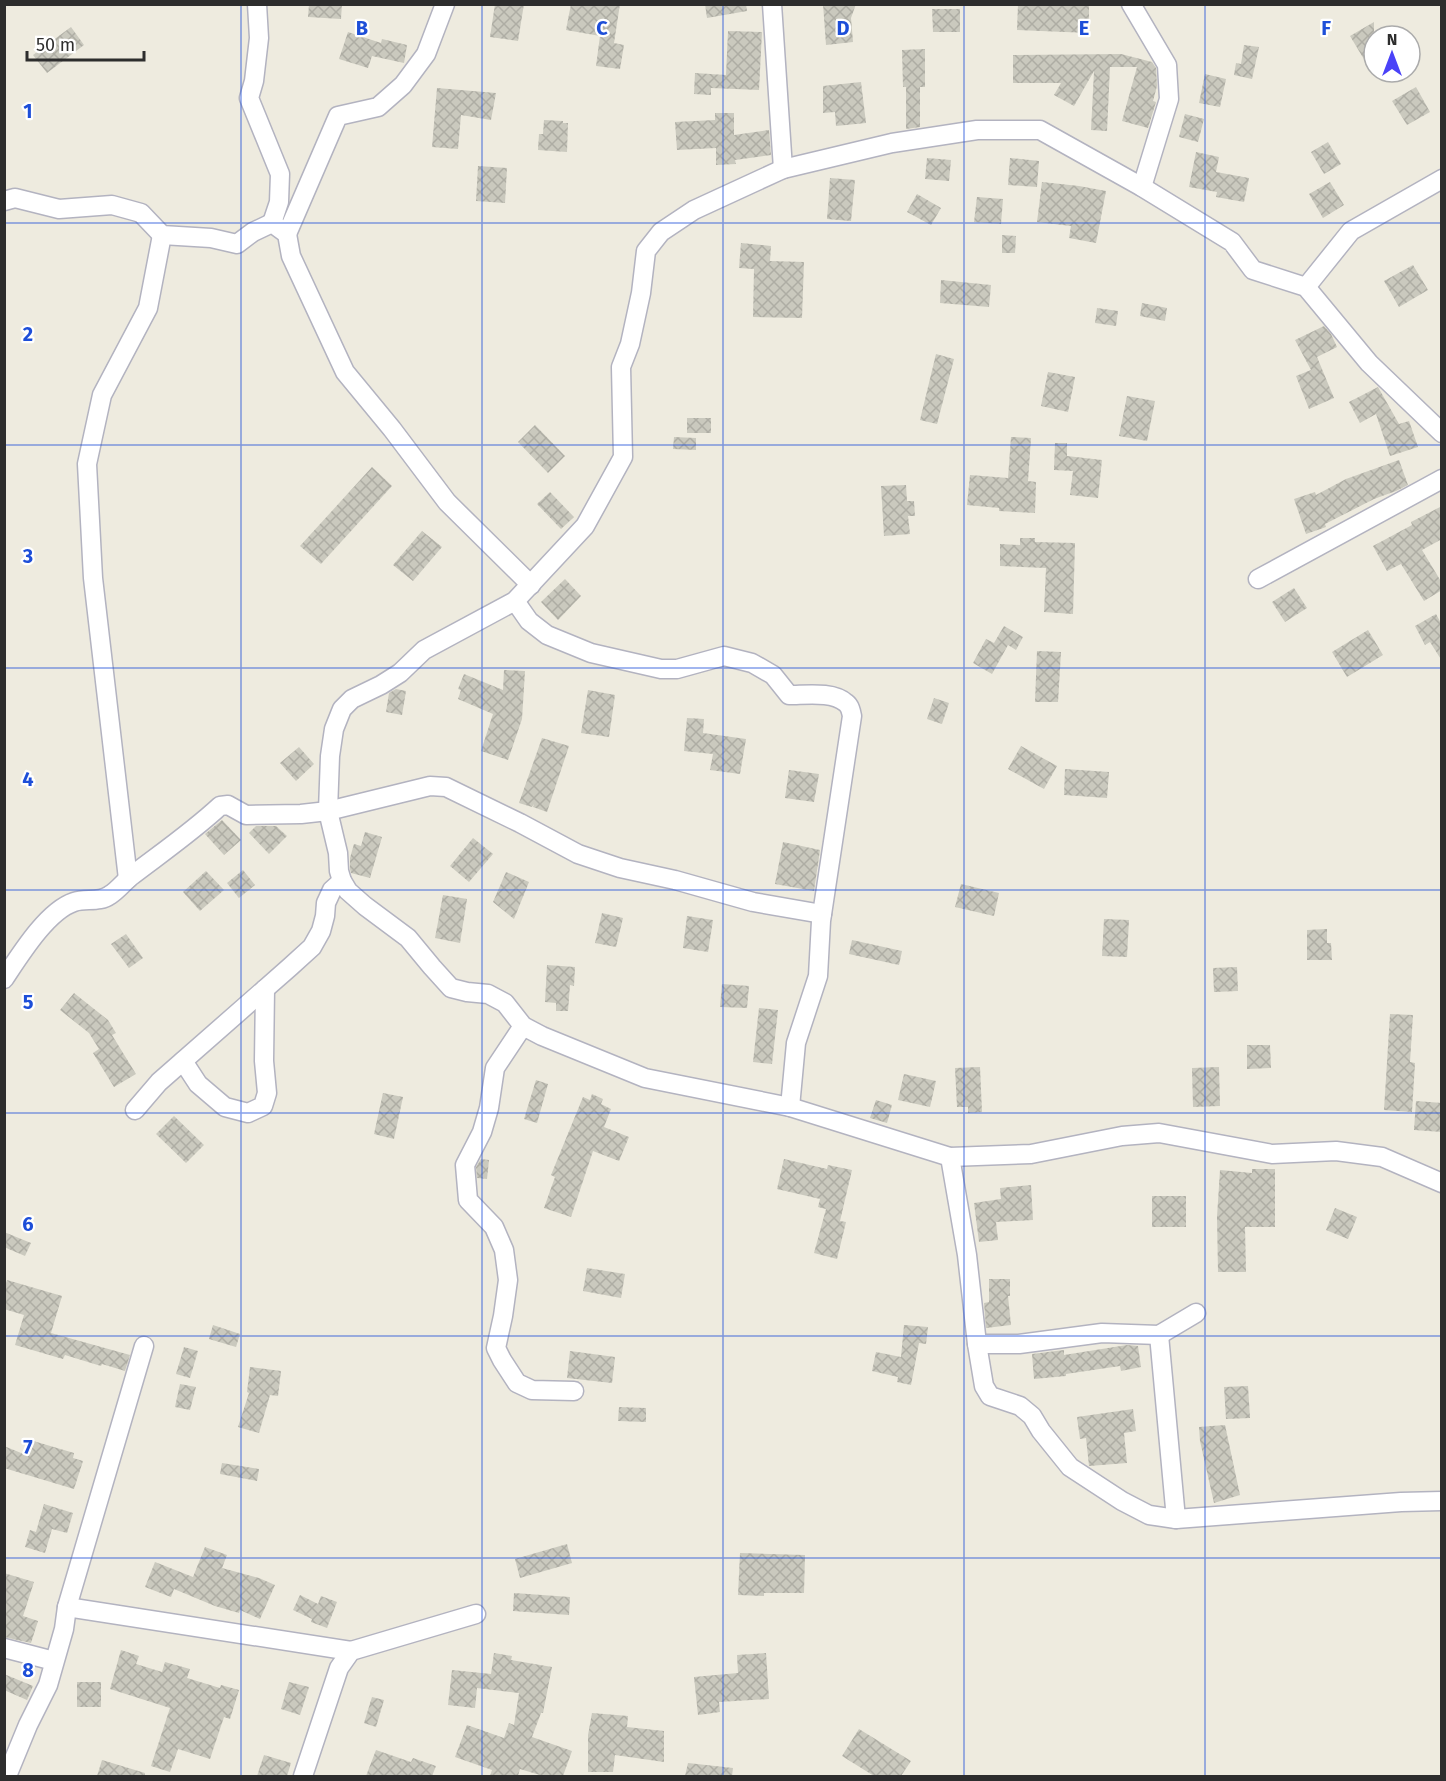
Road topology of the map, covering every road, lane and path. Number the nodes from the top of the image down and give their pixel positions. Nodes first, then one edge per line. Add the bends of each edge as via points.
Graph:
1 (257, 4) edge
2 (446, 4) edge
3 (772, 4) edge
4 (1131, 4) edge
5 (783, 169) junction
6 (1442, 179) edge
7 (1142, 187) junction
8 (4, 201) edge
9 (280, 228) junction
10 (162, 235) junction
11 (1306, 287) junction
12 (1442, 432) edge
13 (1442, 479) edge
14 (1258, 579) dead end
15 (531, 585) junction
16 (515, 602) junction
17 (328, 811) junction
18 (128, 879) junction
19 (342, 881) junction
20 (822, 914) junction
21 (4, 979) edge
22 (265, 989) junction
23 (524, 1026) junction
24 (183, 1061) junction
25 (790, 1107) junction
26 (135, 1110) dead end
27 (950, 1157) junction
28 (1442, 1183) edge
29 (1196, 1313) dead end
30 (1159, 1335) junction
31 (976, 1344) junction
32 (144, 1346) dead end
33 (574, 1391) dead end
34 (1442, 1501) edge
35 (1176, 1519) junction
36 (67, 1607) junction
37 (476, 1614) dead end
38 (4, 1648) edge
39 (351, 1651) junction
40 (54, 1661) junction
41 (7, 1776) edge
42 (303, 1776) edge

1 - 9 street via 259,38 249,98 280,174
2 - 9 street via 426,54 403,86 378,107 338,116
3 - 5 street
4 - 7 street via 1167,65 1169,99
5 - 7 street via 892,143 977,130 1040,130
5 - 15 street via 694,210 661,232 646,251 641,293 621,367 623,458 585,526
6 - 11 street via 1351,231
7 - 11 street via 1232,242 1253,270
8 - 10 street via 15,198 59,209 112,205 141,213
9 - 10 street via 253,232 237,244
9 - 15 street via 345,372 447,502
10 - 18 street via 148,308 102,395 87,464 93,578
11 - 12 street via 1369,363
13 - 14 street
15 - 16 street
16 - 17 street via 424,650 400,673 352,699 342,709 330,756
16 - 20 street via 547,635 591,653 661,669 676,669 724,656 752,663 773,675 789,695 838,697 849,704 852,716
17 - 18 street via 246,815 220,806
17 - 19 street
17 - 20 street via 430,786 446,787 578,854 753,902
18 - 21 street via 107,897 75,902 54,913
19 - 22 street via 326,903 321,931 312,947
19 - 23 street via 365,906 408,938 451,988 488,994 505,1004
20 - 25 street via 818,976 796,1043
22 - 24 street
22 - 24 street via 267,1093 263,1106 248,1113 225,1107 198,1084
23 - 25 street via 645,1078
23 - 33 street via 495,1068 482,1132 465,1165 468,1200 494,1227 504,1250 508,1281 496,1348 502,1360 517,1383 531,1390
24 - 26 street
25 - 27 street
27 - 28 street via 1031,1154 1122,1136 1159,1133 1272,1154 1336,1151 1382,1157
27 - 31 street via 967,1255
29 - 30 street
30 - 31 street via 1102,1332 1019,1344
30 - 35 street
31 - 35 street via 984,1386 990,1396 1020,1406 1032,1416 1070,1467 1149,1515
32 - 36 street
34 - 35 street
36 - 39 street
36 - 40 street
37 - 39 street
38 - 40 street
39 - 42 street via 339,1668
40 - 41 street

